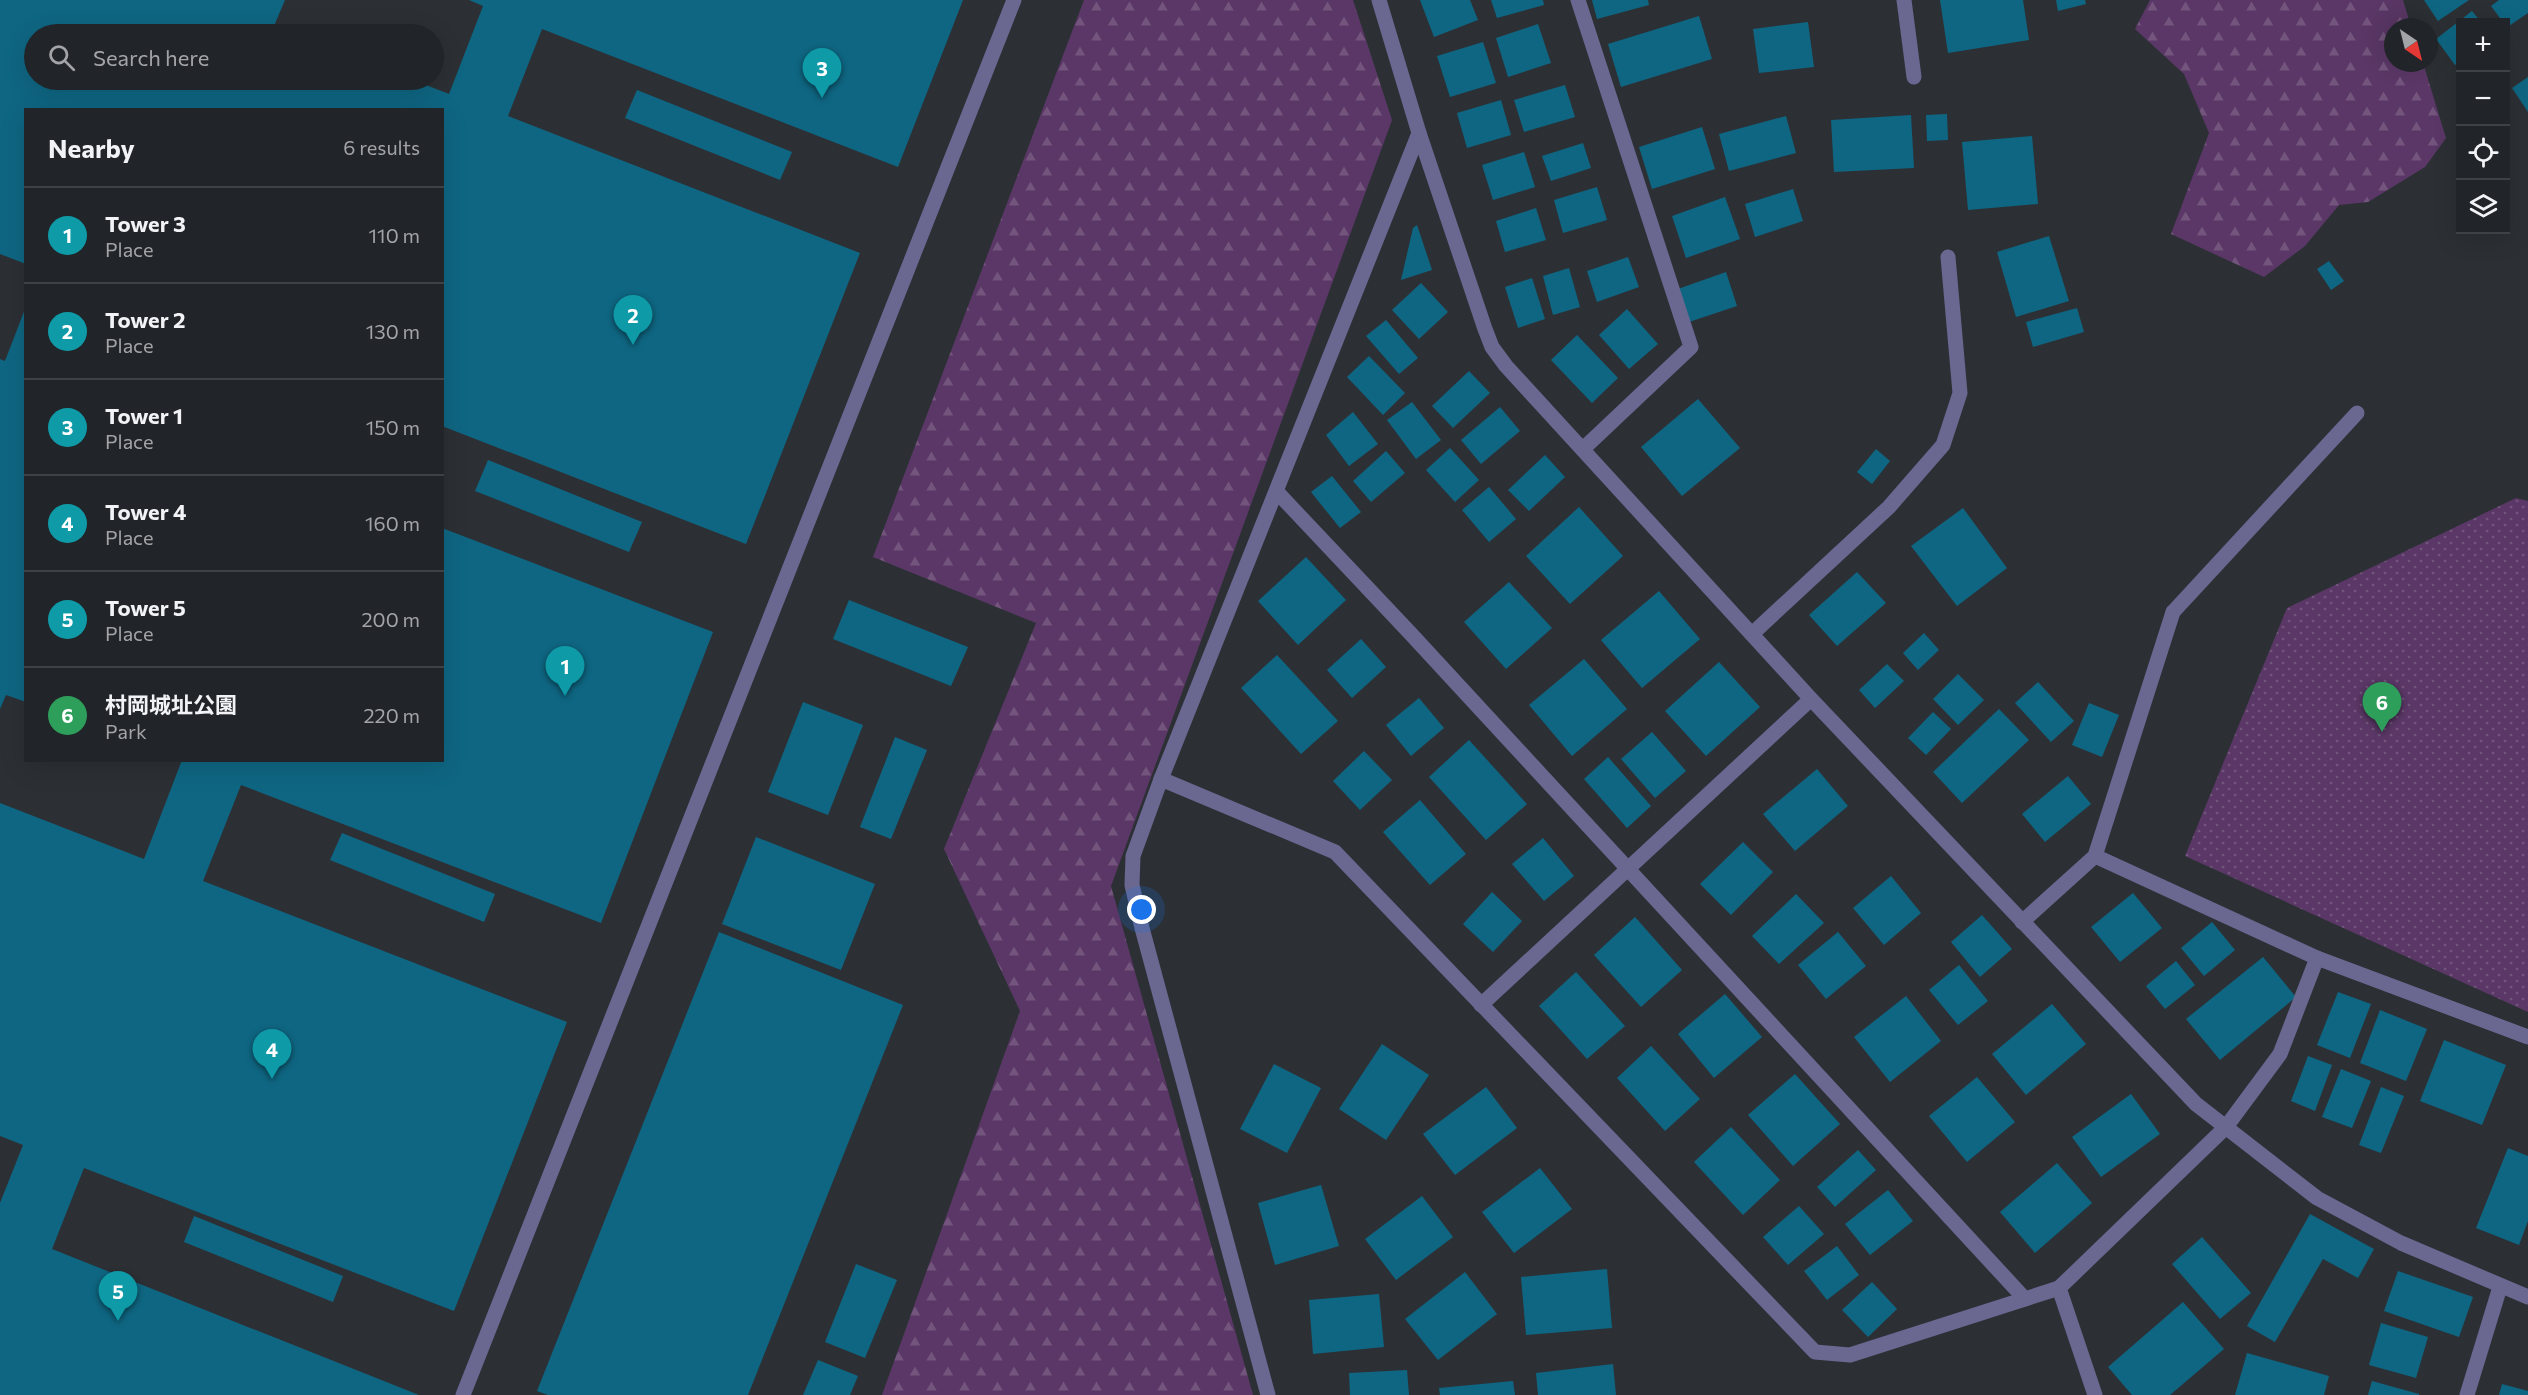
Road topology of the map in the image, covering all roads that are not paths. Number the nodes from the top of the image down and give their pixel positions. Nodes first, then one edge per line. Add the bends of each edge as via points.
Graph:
1 (1014, 0) edge
2 (1379, 0) edge
3 (1578, 0) edge
4 (1904, 0) edge
5 (1914, 77) dead end
6 (1419, 133) junction
7 (1948, 257) dead end
8 (2357, 413) dead end
9 (1583, 449) junction
10 (1277, 492) junction
11 (1752, 634) junction
12 (1811, 699) junction
13 (1161, 779) junction
14 (2095, 856) junction
15 (1627, 869) junction
16 (2022, 922) junction
17 (2317, 958) junction
18 (1481, 1005) junction
19 (2528, 1037) edge
20 (2226, 1127) junction
21 (2500, 1287) junction
22 (2060, 1288) junction
23 (2528, 1297) edge
24 (2025, 1299) junction
25 (463, 1395) edge
26 (1268, 1395) edge
27 (2095, 1395) edge
28 (2467, 1395) edge

1 - 25 street
2 - 6 street
3 - 9 street via 1691,347
4 - 5 street
6 - 9 street via 1492,347
6 - 10 street
7 - 11 street via 1960,393 1943,445 1889,507
8 - 14 street via 2173,612
9 - 11 street
10 - 13 street
10 - 15 street
11 - 12 street
12 - 15 street
12 - 16 street
13 - 18 street via 1335,852
13 - 26 street via 1133,856 1132,885
14 - 16 street
14 - 17 street
15 - 18 street
15 - 24 street
16 - 20 street via 2196,1104
17 - 19 street
17 - 20 street via 2280,1054
18 - 24 street via 1815,1352 1850,1354
20 - 21 street via 2317,1198 2400,1243
20 - 22 street
21 - 23 street
21 - 28 street
22 - 24 street
22 - 27 street

